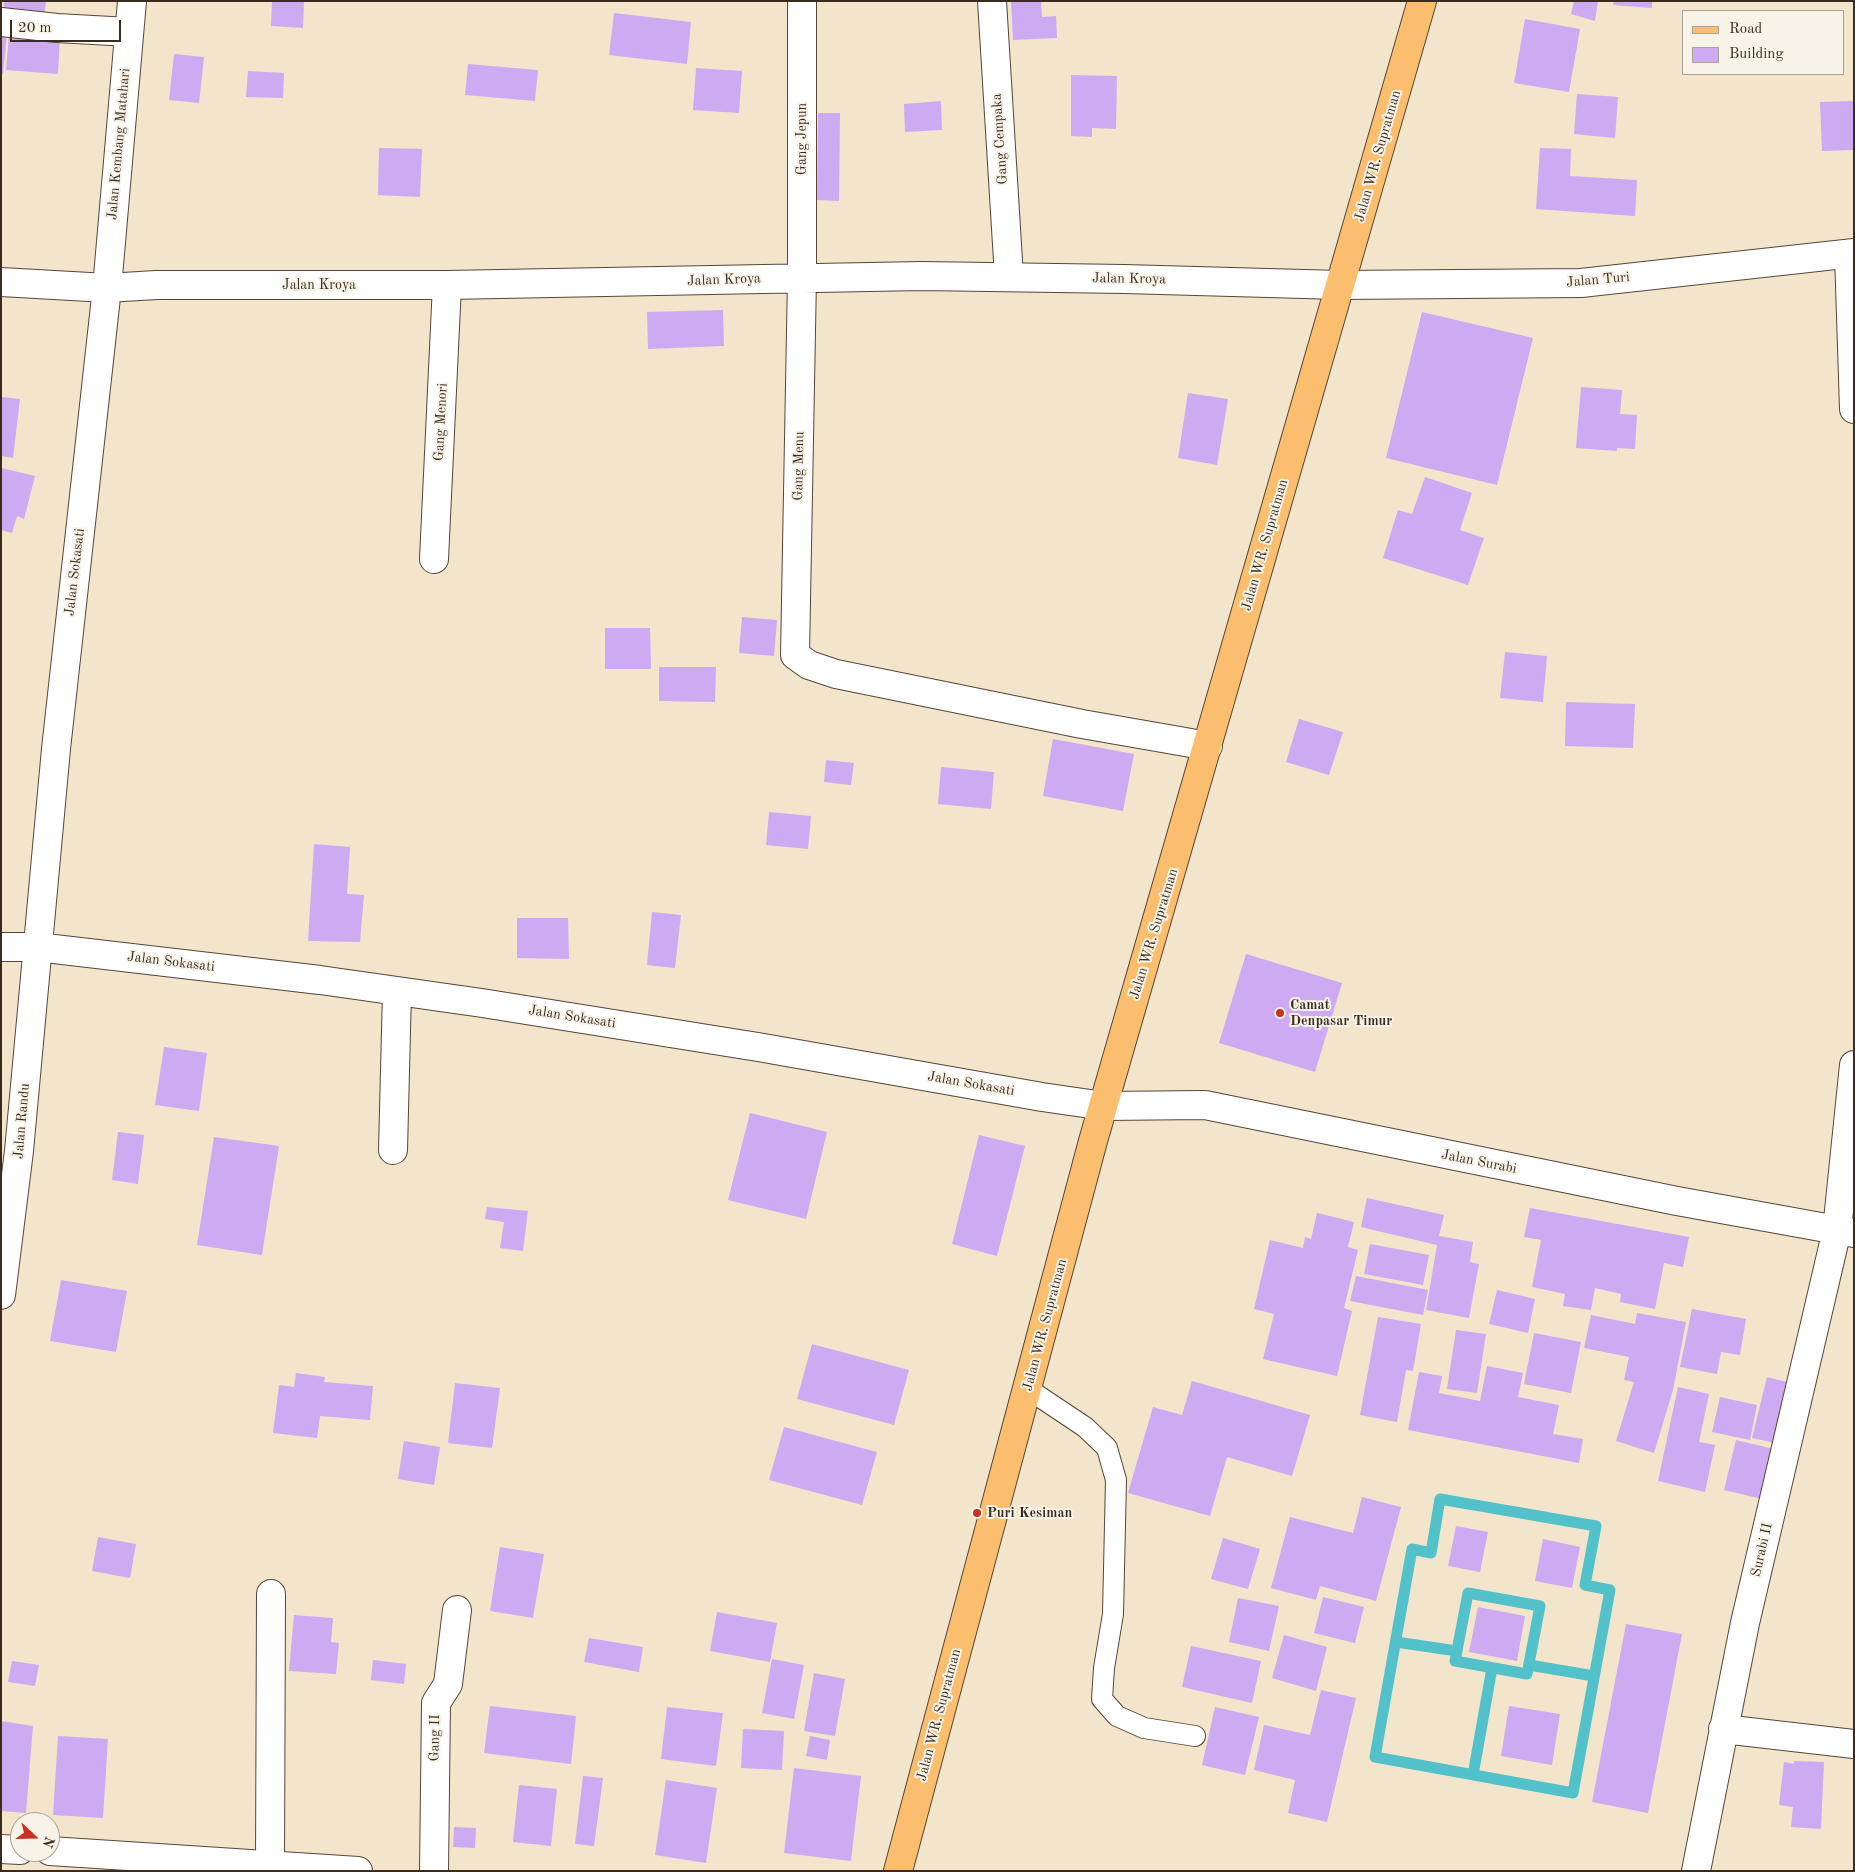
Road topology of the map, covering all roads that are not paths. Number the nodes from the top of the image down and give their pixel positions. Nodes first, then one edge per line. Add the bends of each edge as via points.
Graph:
1 (132, 1) edge
2 (802, 1) edge
3 (992, 1) edge
4 (1422, 1) edge
5 (1, 22) edge
6 (129, 32) junction
7 (1852, 254) edge
8 (1009, 277) junction
9 (802, 278) junction
10 (1, 282) edge
11 (447, 285) junction
12 (1340, 286) junction
13 (107, 288) junction
14 (1854, 409) edge
15 (434, 559) dead end
16 (1208, 746) junction
17 (1, 947) edge
18 (37, 947) junction
19 (397, 991) junction
20 (1854, 1065) edge
21 (1104, 1106) junction
22 (393, 1150) dead end
23 (1845, 1232) edge
24 (5, 1238) edge
25 (1, 1295) edge
26 (1028, 1390) junction
27 (271, 1594) dead end
28 (457, 1610) dead end
29 (1723, 1729) junction
30 (1195, 1736) dead end
31 (1854, 1744) edge
32 (60, 1852) edge
33 (166, 1864) edge
34 (270, 1865) junction
35 (1699, 1870) edge
36 (358, 1871) edge
37 (434, 1871) edge
38 (898, 1871) edge

1 - 6 street, Jalan Kembang Matahari
2 - 9 street, Gang Jepun
3 - 8 street, Gang Cempaka
4 - 12 main road, Jalan WR. Supratman
5 - 6 street
6 - 13 street, Jalan Kembang Matahari
7 - 12 street, Jalan Turi via 1580,283
7 - 14 street
8 - 9 street, Jalan Kroya
8 - 12 street, Jalan Kroya
9 - 11 street, Jalan Kroya
9 - 16 street, Gang Menu via 795,655 809,665 836,674
10 - 13 street, Jalan Kroya
11 - 13 street, Jalan Kroya via 156,285
11 - 15 street, Gang Menori
12 - 16 main road, Jalan WR. Supratman
13 - 18 street, Jalan Sokasati via 67,637
16 - 21 main road, Jalan WR. Supratman
17 - 18 street, Jalan Sokasati
18 - 19 street, Jalan Sokasati
18 - 24 street, Jalan Randu via 19,1152
19 - 21 street, Jalan Sokasati
19 - 22 street
20 - 23 street, Surabi II
21 - 23 street, Jalan Surabi via 1205,1105 1422,1151
21 - 26 main road, Jalan WR. Supratman
23 - 29 street, Surabi II
24 - 25 street, Jalan Randu
26 - 30 lane via 1085,1426 1107,1448 1116,1480 1113,1614 1102,1699 1117,1716 1144,1728
26 - 38 main road, Jalan WR. Supratman
27 - 34 street
28 - 37 street, Gang II via 448,1684 436,1703
29 - 31 street
29 - 35 street, Surabi II
32 - 33 street
33 - 34 street
34 - 36 street

